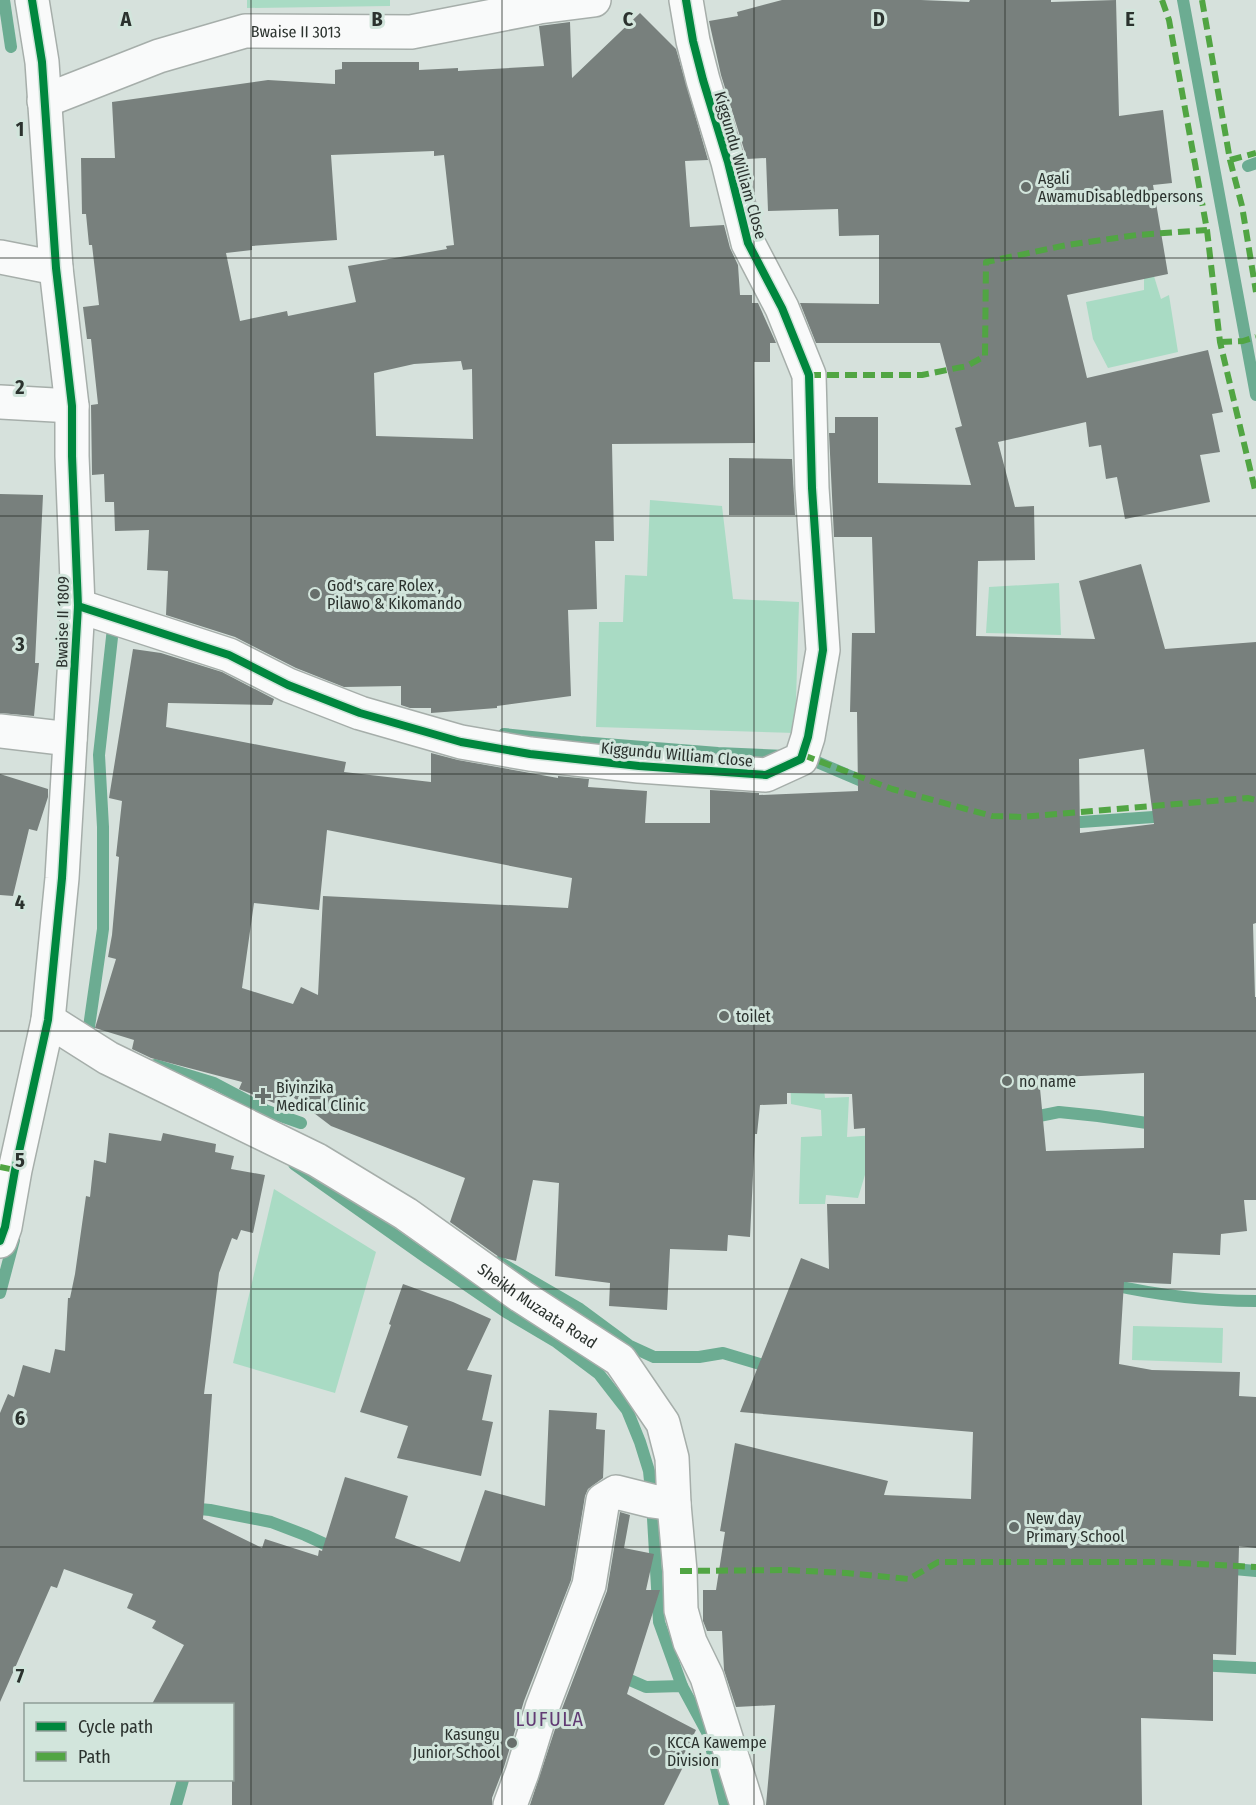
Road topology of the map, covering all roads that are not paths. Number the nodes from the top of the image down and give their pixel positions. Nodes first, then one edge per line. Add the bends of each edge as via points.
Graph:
1 (32, 0) edge
2 (594, 0) edge
3 (686, 0) edge
4 (539, 3) edge
5 (44, 101) junction
6 (0, 257) edge
7 (56, 268) junction
8 (0, 402) edge
9 (72, 406) junction
10 (78, 606) junction
11 (0, 731) edge
12 (70, 739) junction
13 (48, 1020) junction
14 (0, 1241) edge
15 (674, 1504) junction
16 (510, 1805) edge
17 (747, 1805) edge

1 - 5 street, Bwaise II 1809
2 - 4 street, Bwaise II 3013
3 - 10 street, Kiggundu William Close via 703,80 748,243 782,308 809,375 822,650 801,759 766,775 639,766 461,742 360,713 288,685 229,655
4 - 5 street, Bwaise II 3013 via 411,32 245,31 159,56
5 - 7 street, Bwaise II 1809
6 - 7 street
7 - 9 street, Bwaise II 1809
8 - 9 street
9 - 10 street, Bwaise II 1809
10 - 12 street, Bwaise II 1809
11 - 12 street
12 - 13 street, Bwaise II 1809
13 - 14 street, Bwaise II 1809
13 - 15 street, Sheikh Muzaata Road via 108,1058 317,1160 406,1214 620,1360 663,1423 672,1458
15 - 16 street via 616,1492 603,1500 589,1585
15 - 17 street, Sheikh Muzaata Road via 681,1610 690,1642 707,1677

